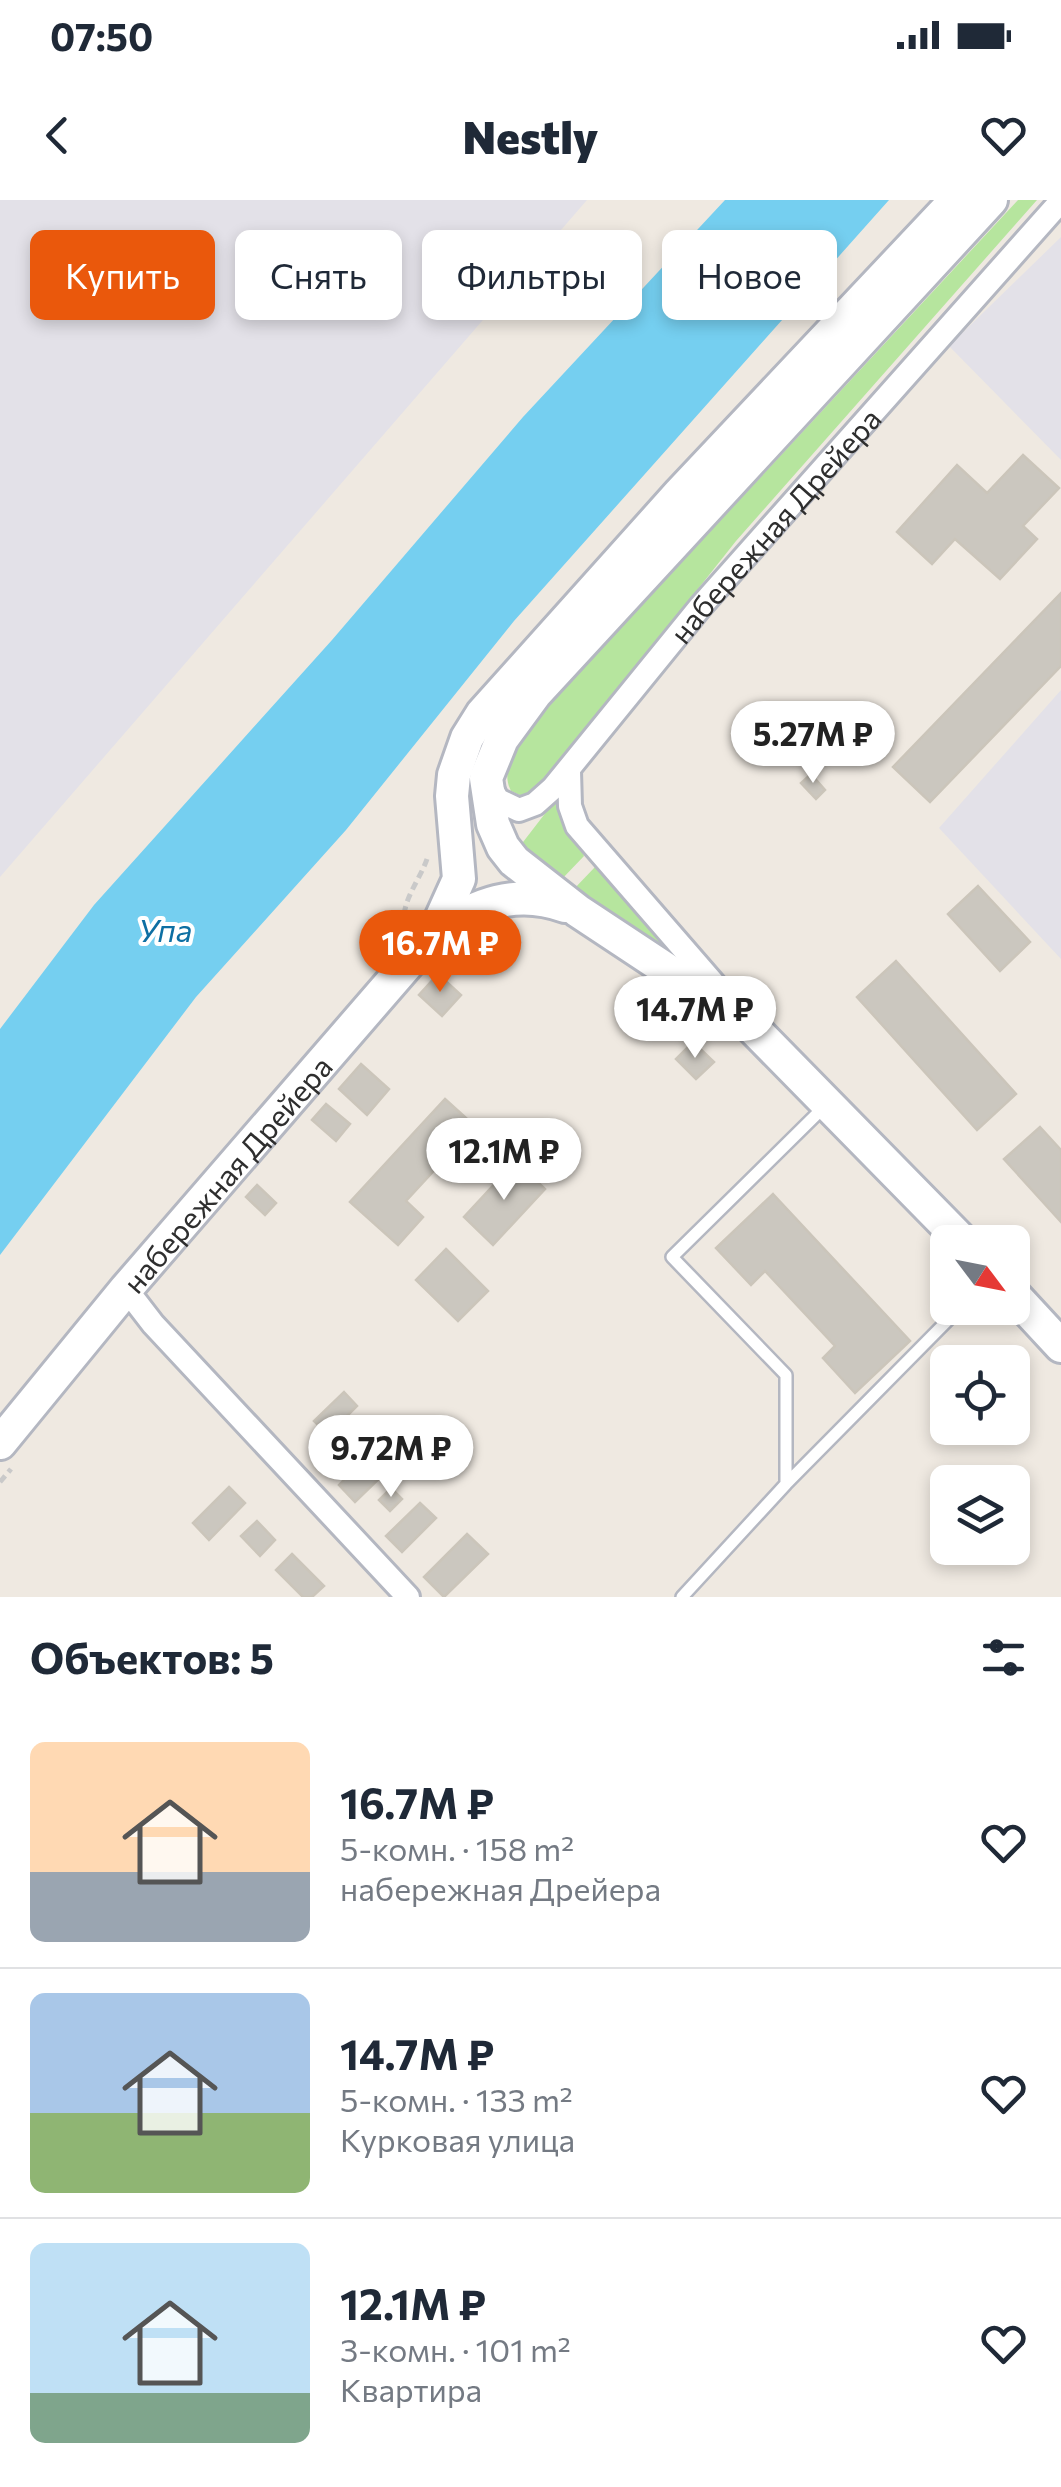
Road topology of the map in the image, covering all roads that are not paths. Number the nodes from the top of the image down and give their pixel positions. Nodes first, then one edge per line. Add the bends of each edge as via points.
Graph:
1 (956, 200) edge
2 (991, 200) edge
3 (1061, 200) edge
4 (569, 771) junction
5 (486, 778) junction
6 (578, 911) junction
7 (435, 932) junction
8 (749, 1024) junction
9 (827, 1104) junction
10 (946, 1225) edge
11 (126, 1289) junction
12 (1030, 1313) edge
13 (943, 1325) edge
14 (1061, 1346) edge
15 (0, 1443) edge
16 (786, 1484) junction
17 (408, 1597) edge
18 (682, 1597) edge

1 - 7 main road via 482,714 454,775 459,880
2 - 5 main road via 535,694 502,739
3 - 4 street, набережная Дрейера via 701,606
4 - 5 street, набережная Дрейера via 535,804 519,810 498,800
4 - 8 street via 577,826
5 - 6 main road via 503,846
6 - 7 main road, набережная Дрейера via 508,898
6 - 8 main road
7 - 11 main road, набережная Дрейера
8 - 9 main road
9 - 10 main road
9 - 16 lane via 672,1257 786,1375
11 - 15 main road, набережная Дрейера
11 - 17 street
12 - 14 main road
13 - 16 lane
16 - 18 lane

